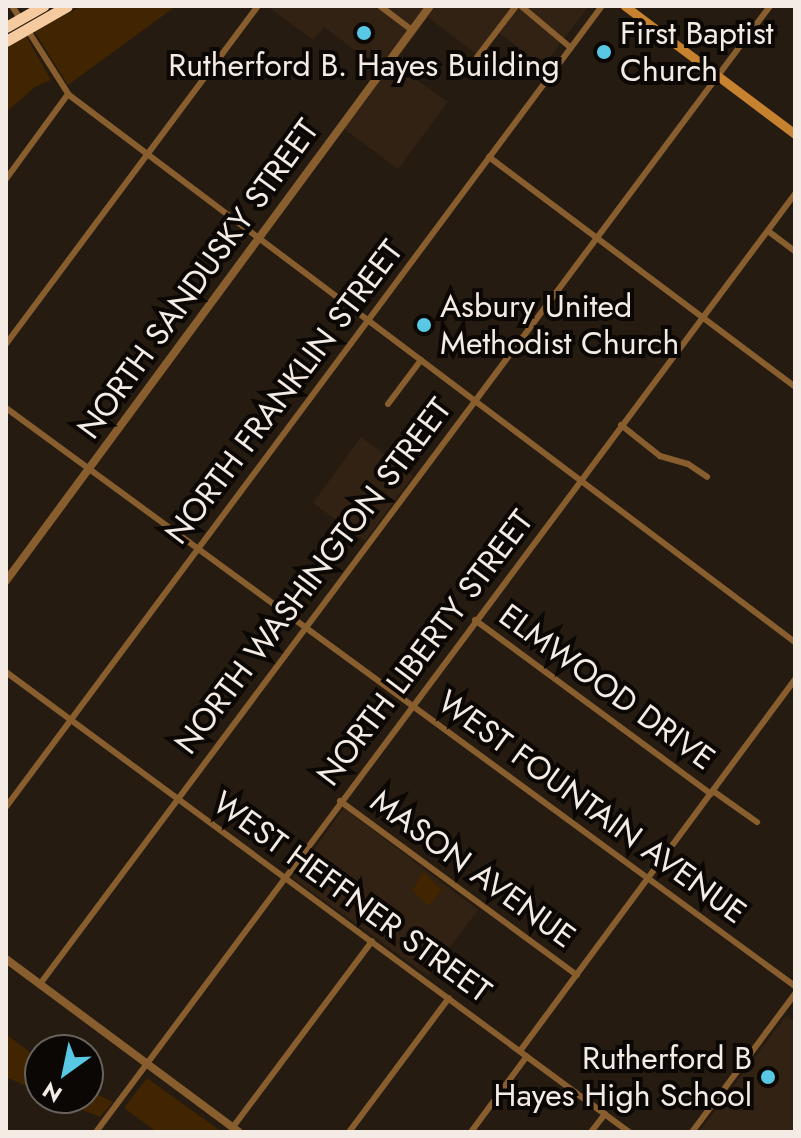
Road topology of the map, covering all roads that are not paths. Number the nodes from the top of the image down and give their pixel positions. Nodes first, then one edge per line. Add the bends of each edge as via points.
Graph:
1 (12, 6) edge
2 (67, 6) edge
3 (258, 6) edge
4 (380, 6) edge
5 (430, 6) edge
6 (519, 6) edge
7 (602, 6) edge
8 (625, 6) edge
9 (770, 6) edge
10 (41, 12) edge
11 (412, 30) junction
12 (9, 32) edge
13 (571, 48) junction
14 (477, 57) dead end
15 (717, 75) junction
16 (68, 94) junction
17 (795, 134) edge
18 (147, 154) junction
19 (489, 157) junction
20 (6, 179) edge
21 (795, 194) edge
22 (768, 231) junction
23 (257, 237) junction
24 (595, 237) junction
25 (795, 251) edge
26 (703, 317) junction
27 (368, 320) junction
28 (6, 344) edge
29 (421, 360) junction
30 (795, 387) edge
31 (474, 400) junction
32 (388, 404) dead end
33 (6, 408) edge
34 (621, 425) junction
35 (89, 468) junction
36 (707, 477) dead end
37 (580, 480) junction
38 (198, 548) junction
39 (6, 581) edge
40 (475, 620) junction
41 (305, 627) junction
42 (795, 642) edge
43 (6, 672) edge
44 (795, 680) edge
45 (411, 705) junction
46 (71, 720) junction
47 (712, 792) junction
48 (178, 798) junction
49 (340, 801) junction
50 (6, 807) edge
51 (757, 822) dead end
52 (284, 877) junction
53 (648, 878) junction
54 (372, 941) junction
55 (6, 959) edge
56 (577, 975) junction
57 (40, 984) junction
58 (795, 986) edge
59 (795, 994) edge
60 (449, 998) junction
61 (524, 1054) junction
62 (147, 1063) junction
63 (605, 1114) junction
64 (236, 1130) edge
65 (96, 1132) edge
66 (349, 1132) edge
67 (471, 1132) edge
68 (591, 1132) edge
69 (629, 1132) edge
70 (692, 1132) edge

1 - 16 street
2 - 10 highway
3 - 18 street
4 - 11 street
5 - 11 street, NORTH SANDUSKY STREET
6 - 13 street
6 - 14 street
7 - 13 street, NORTH FRANKLIN STREET
8 - 15 main road
9 - 15 street, NORTH WASHINGTON STREET
10 - 12 highway
11 - 23 street, NORTH SANDUSKY STREET
13 - 19 street, NORTH FRANKLIN STREET
15 - 17 main road
15 - 24 street, NORTH WASHINGTON STREET
16 - 18 street
16 - 20 street
18 - 23 street
18 - 28 street
19 - 24 street
19 - 27 street, NORTH FRANKLIN STREET
21 - 22 street, NORTH LIBERTY STREET
22 - 25 street
22 - 26 street, NORTH LIBERTY STREET
23 - 27 street
23 - 35 street, NORTH SANDUSKY STREET
24 - 26 street
24 - 31 street, NORTH WASHINGTON STREET
26 - 30 street
26 - 34 street, NORTH LIBERTY STREET
27 - 29 street
27 - 38 street, NORTH FRANKLIN STREET
29 - 31 street
29 - 32 street
31 - 37 street
31 - 41 street, NORTH WASHINGTON STREET
33 - 35 street, WEST FOUNTAIN AVENUE
34 - 36 street via 660,456 688,464
34 - 37 street, NORTH LIBERTY STREET
35 - 38 street, WEST FOUNTAIN AVENUE
35 - 39 street, NORTH SANDUSKY STREET
37 - 40 street, NORTH LIBERTY STREET
37 - 42 street
38 - 41 street, WEST FOUNTAIN AVENUE
38 - 46 street, NORTH FRANKLIN STREET
40 - 45 street, NORTH LIBERTY STREET
40 - 47 street, ELMWOOD DRIVE
41 - 45 street, WEST FOUNTAIN AVENUE
41 - 48 street, NORTH WASHINGTON STREET
43 - 46 street, WEST HEFFNER STREET
44 - 47 street
45 - 49 street, NORTH LIBERTY STREET
45 - 53 street, WEST FOUNTAIN AVENUE
46 - 48 street, WEST HEFFNER STREET
46 - 50 street, NORTH FRANKLIN STREET
47 - 51 street, ELMWOOD DRIVE
47 - 53 street
48 - 52 street, WEST HEFFNER STREET
48 - 57 street, NORTH WASHINGTON STREET
49 - 52 street, NORTH LIBERTY STREET
49 - 56 street, MASON AVENUE
52 - 54 street, WEST HEFFNER STREET
52 - 62 street, NORTH LIBERTY STREET
53 - 56 street
53 - 58 street, WEST FOUNTAIN AVENUE
54 - 60 street, WEST HEFFNER STREET
54 - 64 street
55 - 57 street
56 - 61 street
57 - 62 street
59 - 70 street
60 - 61 street, WEST HEFFNER STREET
60 - 66 street
61 - 63 street, WEST HEFFNER STREET
61 - 67 street
62 - 64 street
62 - 65 street, NORTH LIBERTY STREET
63 - 68 street
63 - 69 street, WEST HEFFNER STREET

